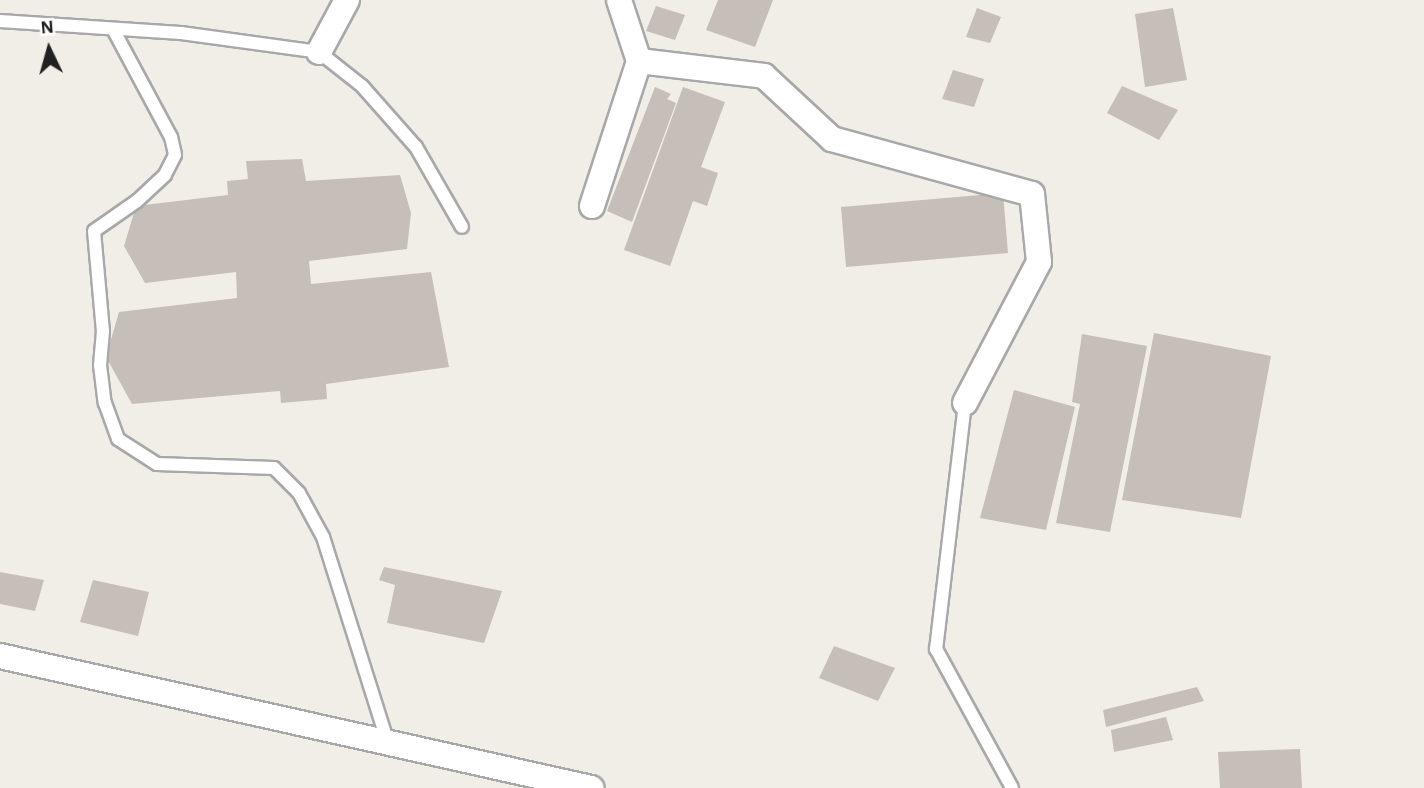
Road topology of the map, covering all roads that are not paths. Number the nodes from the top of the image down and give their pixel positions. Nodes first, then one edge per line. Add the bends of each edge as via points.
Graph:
1 (347, 0) edge
2 (619, 0) edge
3 (0, 22) edge
4 (113, 29) junction
5 (319, 52) junction
6 (639, 61) junction
7 (593, 206) dead end
8 (462, 227) dead end
9 (965, 403) joint
10 (0, 656) edge
11 (388, 743) junction
12 (591, 788) edge
13 (1012, 788) edge

1 - 5 street
2 - 6 street
3 - 4 lane
4 - 5 lane
4 - 11 lane via 171,137 175,155 165,175 137,201 93,231 103,331 100,365 105,403 118,439 157,464 274,468 299,493 323,537
5 - 8 lane via 362,86 416,147
6 - 7 street
6 - 9 street via 764,76 832,139 1032,194 1039,262
9 - 13 lane via 936,649
10 - 11 street
11 - 12 street

